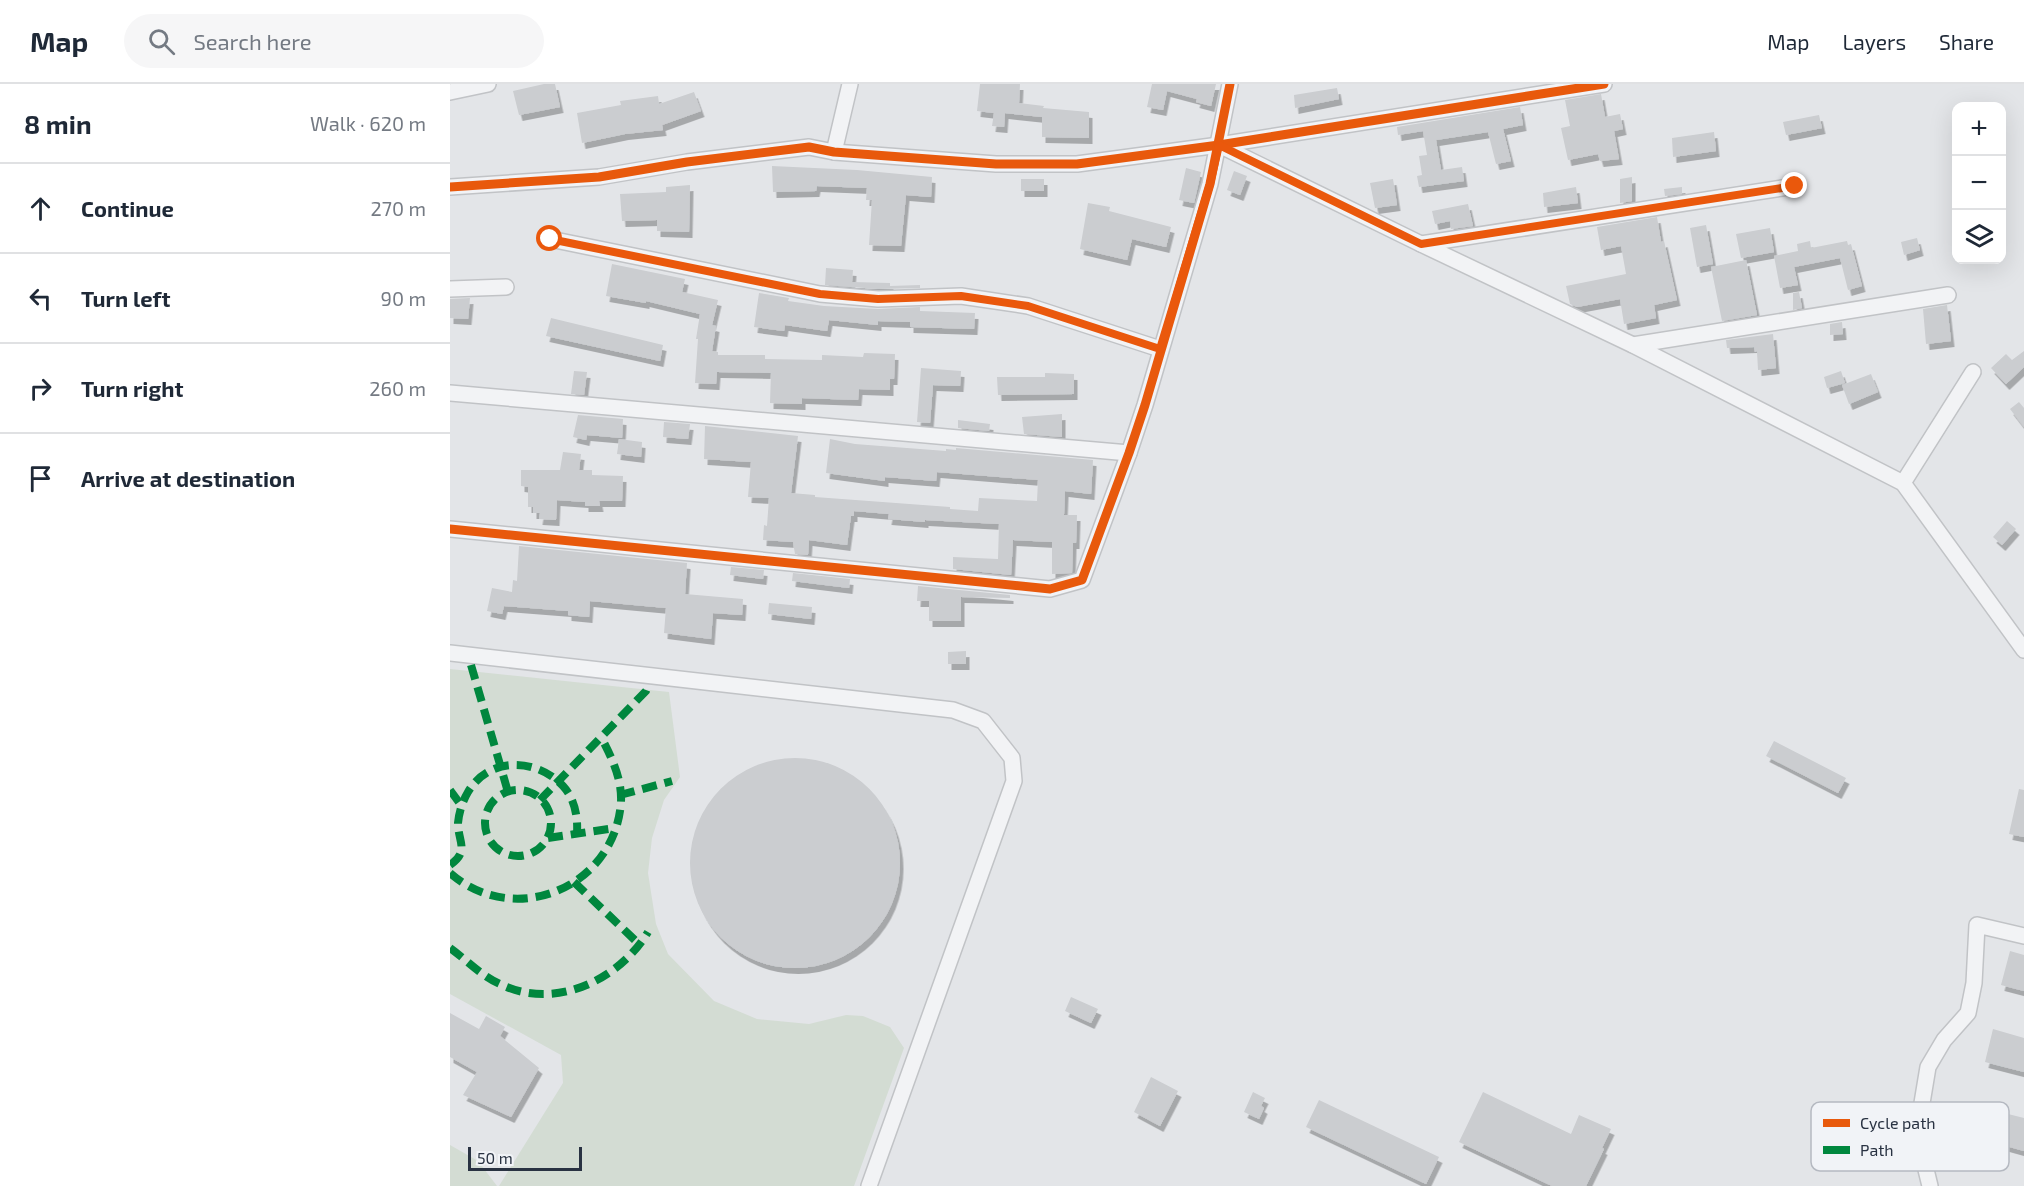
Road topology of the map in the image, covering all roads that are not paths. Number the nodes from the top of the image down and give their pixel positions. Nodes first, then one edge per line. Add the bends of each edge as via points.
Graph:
1 (488, 84) edge
2 (850, 84) edge
3 (1230, 84) edge
4 (1604, 84) edge
5 (450, 92) edge
6 (1219, 145) junction
7 (834, 152) junction
8 (1795, 186) dead end
9 (450, 187) edge
10 (550, 239) dead end
11 (1421, 244) junction
12 (506, 287) dead end
13 (450, 289) edge
14 (1948, 295) dead end
15 (1633, 345) junction
16 (1160, 349) junction
17 (1973, 372) dead end
18 (450, 393) edge
19 (1129, 453) junction
20 (1903, 483) junction
21 (450, 529) edge
22 (2024, 650) edge
23 (450, 653) edge
24 (2024, 936) edge
25 (1922, 1102) edge
26 (1926, 1171) edge
27 (869, 1186) edge
28 (1930, 1186) edge

1 - 5 street
2 - 7 street
3 - 6 street
4 - 6 street
6 - 7 street via 1077,164 996,164
6 - 11 street
6 - 16 street
7 - 9 street via 809,147 599,177
8 - 11 street
10 - 16 street via 820,294 878,299 961,296 1028,306
11 - 15 street
12 - 13 street
14 - 15 street
15 - 20 street
16 - 19 street
17 - 20 street
18 - 19 street
19 - 21 street via 1082,580 1050,589
20 - 22 street
23 - 27 street via 953,710 983,721 1012,758 1014,781
24 - 25 street via 1977,925 1968,1013 1944,1040 1928,1067
26 - 28 street

